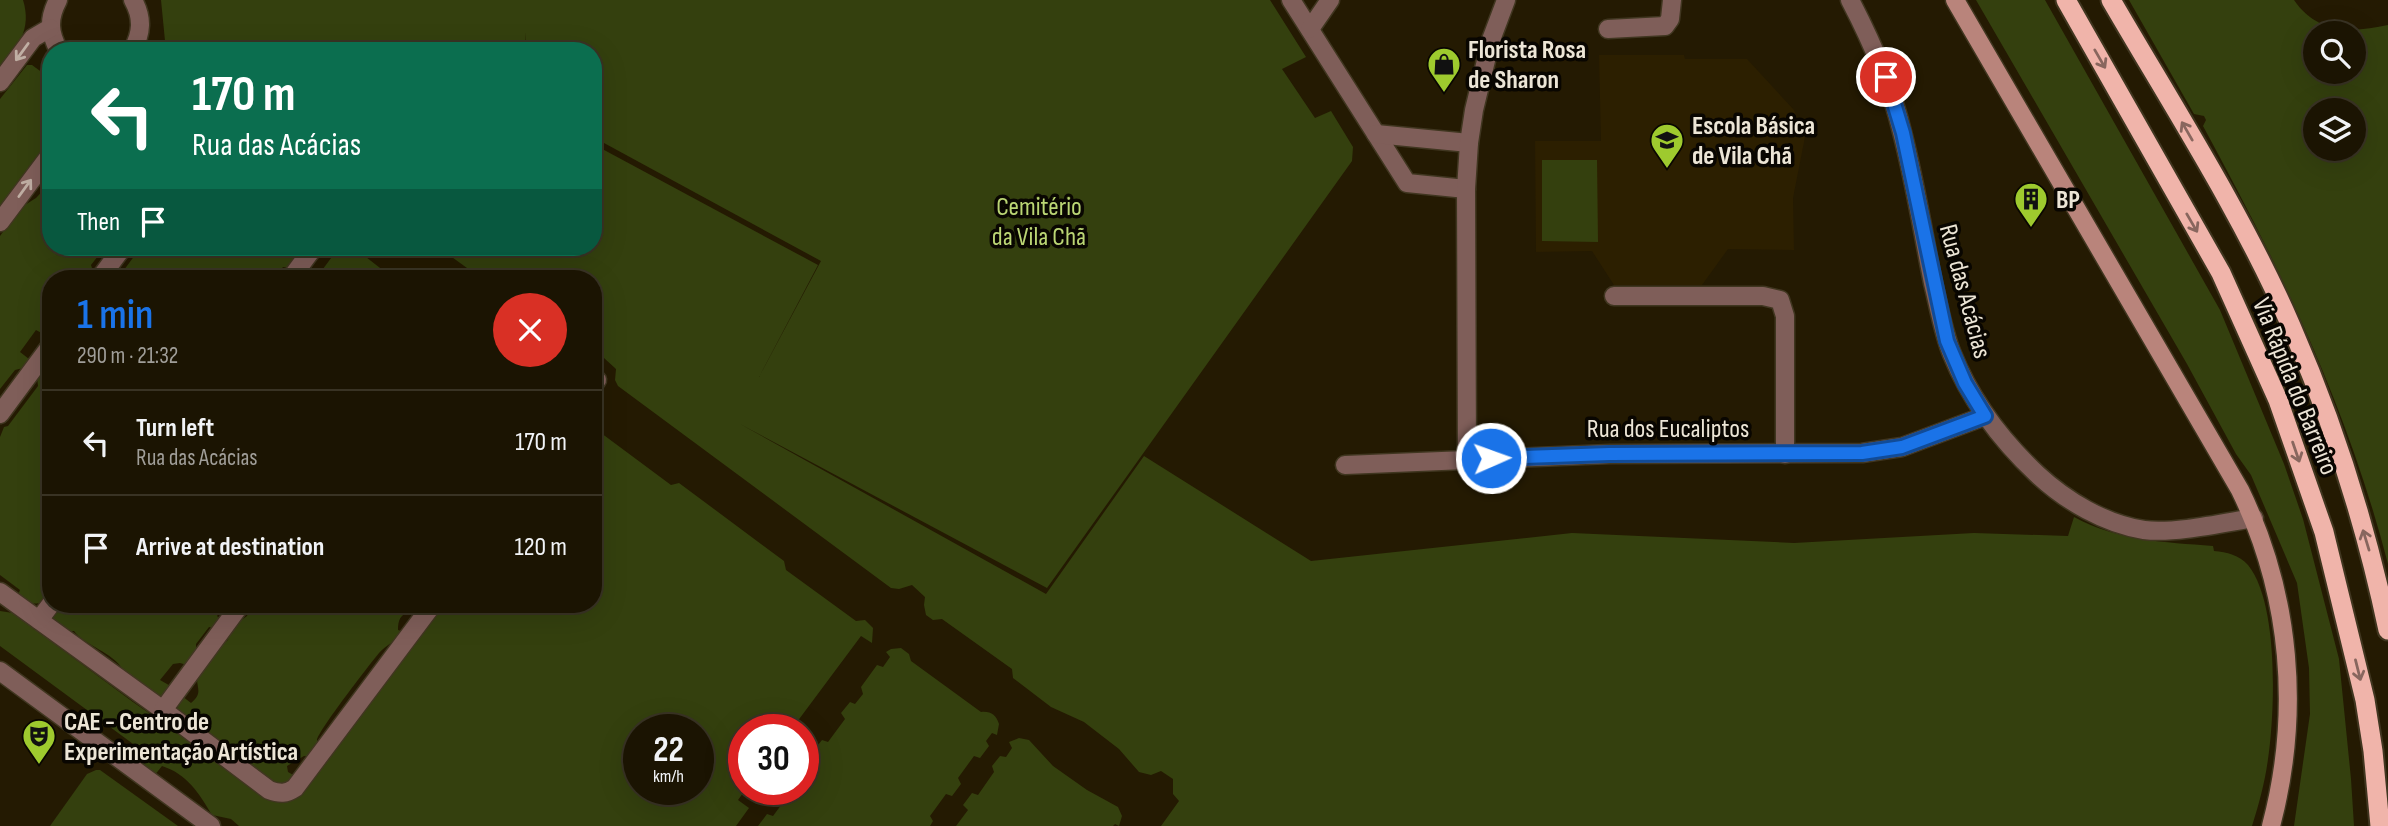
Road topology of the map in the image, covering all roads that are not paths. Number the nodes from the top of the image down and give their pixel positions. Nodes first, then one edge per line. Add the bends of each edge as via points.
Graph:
1 (1291, 0) edge
2 (1329, 0) edge
3 (1506, 0) edge
4 (1672, 0) edge
5 (1850, 0) edge
6 (1955, 0) edge
7 (2066, 0) edge
8 (2111, 0) edge
9 (50, 3) edge
10 (138, 4) edge
11 (50, 28) junction
12 (1310, 29) junction
13 (1608, 29) dead end
14 (55, 42) edge
15 (137, 42) edge
16 (0, 82) edge
17 (1376, 134) junction
18 (1469, 143) junction
19 (42, 166) edge
20 (1466, 190) junction
21 (0, 222) edge
22 (1614, 296) dead end
23 (42, 357) edge
24 (0, 414) edge
25 (1985, 416) junction
26 (1785, 454) junction
27 (1467, 459) junction
28 (1345, 465) dead end
29 (2254, 518) junction
30 (0, 592) edge
31 (44, 613) edge
32 (234, 613) edge
33 (426, 613) edge
34 (39, 620) junction
35 (2388, 630) edge
36 (0, 671) edge
37 (163, 710) junction
38 (211, 826) edge
39 (2271, 826) edge
40 (2380, 826) edge

1 - 12 street
2 - 12 street
3 - 18 street via 1491,40
4 - 13 street via 1665,26
5 - 25 street, Rua das Acácias via 1892,94 1947,341
6 - 29 main road
7 -> 40 highway, Via Rápida do Barreiro via 2221,273 2278,400 2325,532 2374,751
35 -> 8 highway, Via Rápida do Barreiro via 2376,572 2334,435 2291,325 2237,220
9 - 11 street
10 - 15 street via 141,29
11 - 14 street
11 -> 16 street via 33,38
12 - 17 street
17 - 18 street
17 - 20 street via 1407,183
18 - 20 street
21 -> 19 street
20 - 27 street
22 - 26 street via 1763,296 1780,300 1785,316
23 - 24 street
25 - 26 street, Rua dos Eucaliptos via 1882,451
25 - 29 street, Rua das Acácias via 2014,452 2047,482 2077,504 2125,526 2167,530
26 - 27 street, Rua dos Eucaliptos
27 - 28 street, Rua dos Eucaliptos
29 - 39 main road via 2283,619 2288,672 2280,789
30 - 34 street
31 - 34 street
32 - 37 street
33 - 37 street via 288,793 269,790
34 - 37 street
36 - 38 street

